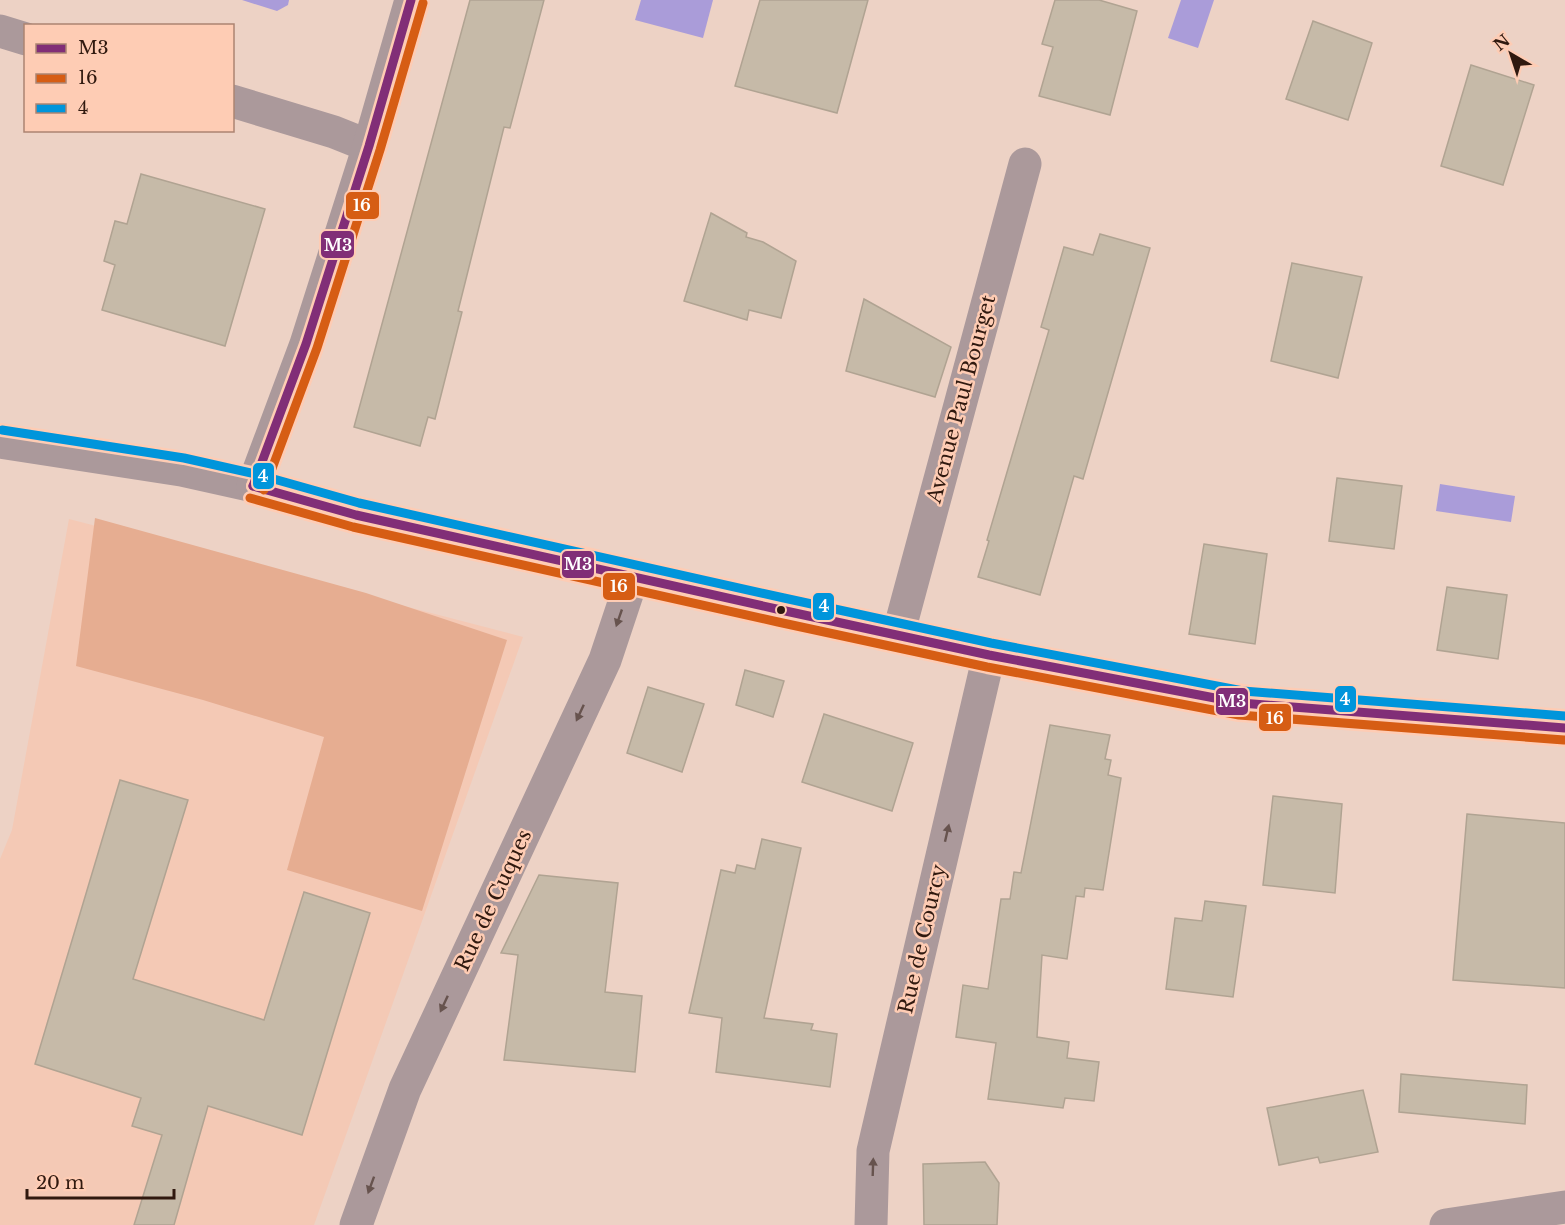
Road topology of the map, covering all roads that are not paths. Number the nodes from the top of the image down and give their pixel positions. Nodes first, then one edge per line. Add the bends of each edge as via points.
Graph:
1 (411, 0) edge
2 (0, 31) edge
3 (24, 38) edge
4 (234, 102) edge
5 (369, 146) junction
6 (1025, 164) dead end
7 (0, 442) edge
8 (253, 486) junction
9 (633, 576) junction
10 (898, 635) junction
11 (989, 655) junction
12 (1565, 728) edge
13 (1565, 1207) edge
14 (356, 1225) edge
15 (871, 1225) edge
16 (1446, 1225) edge

1 - 5 street
2 - 3 street
4 - 5 street
5 - 8 street via 306,344
6 - 10 street, Avenue Paul Bourget
7 - 8 street via 167,467
8 - 9 street via 356,515
9 - 10 street
9 -> 14 street, Rue de Cuques via 605,660 405,1089
10 - 11 street
11 - 12 street via 1241,703
15 -> 11 street, Rue de Courcy via 873,1151
13 - 16 street

